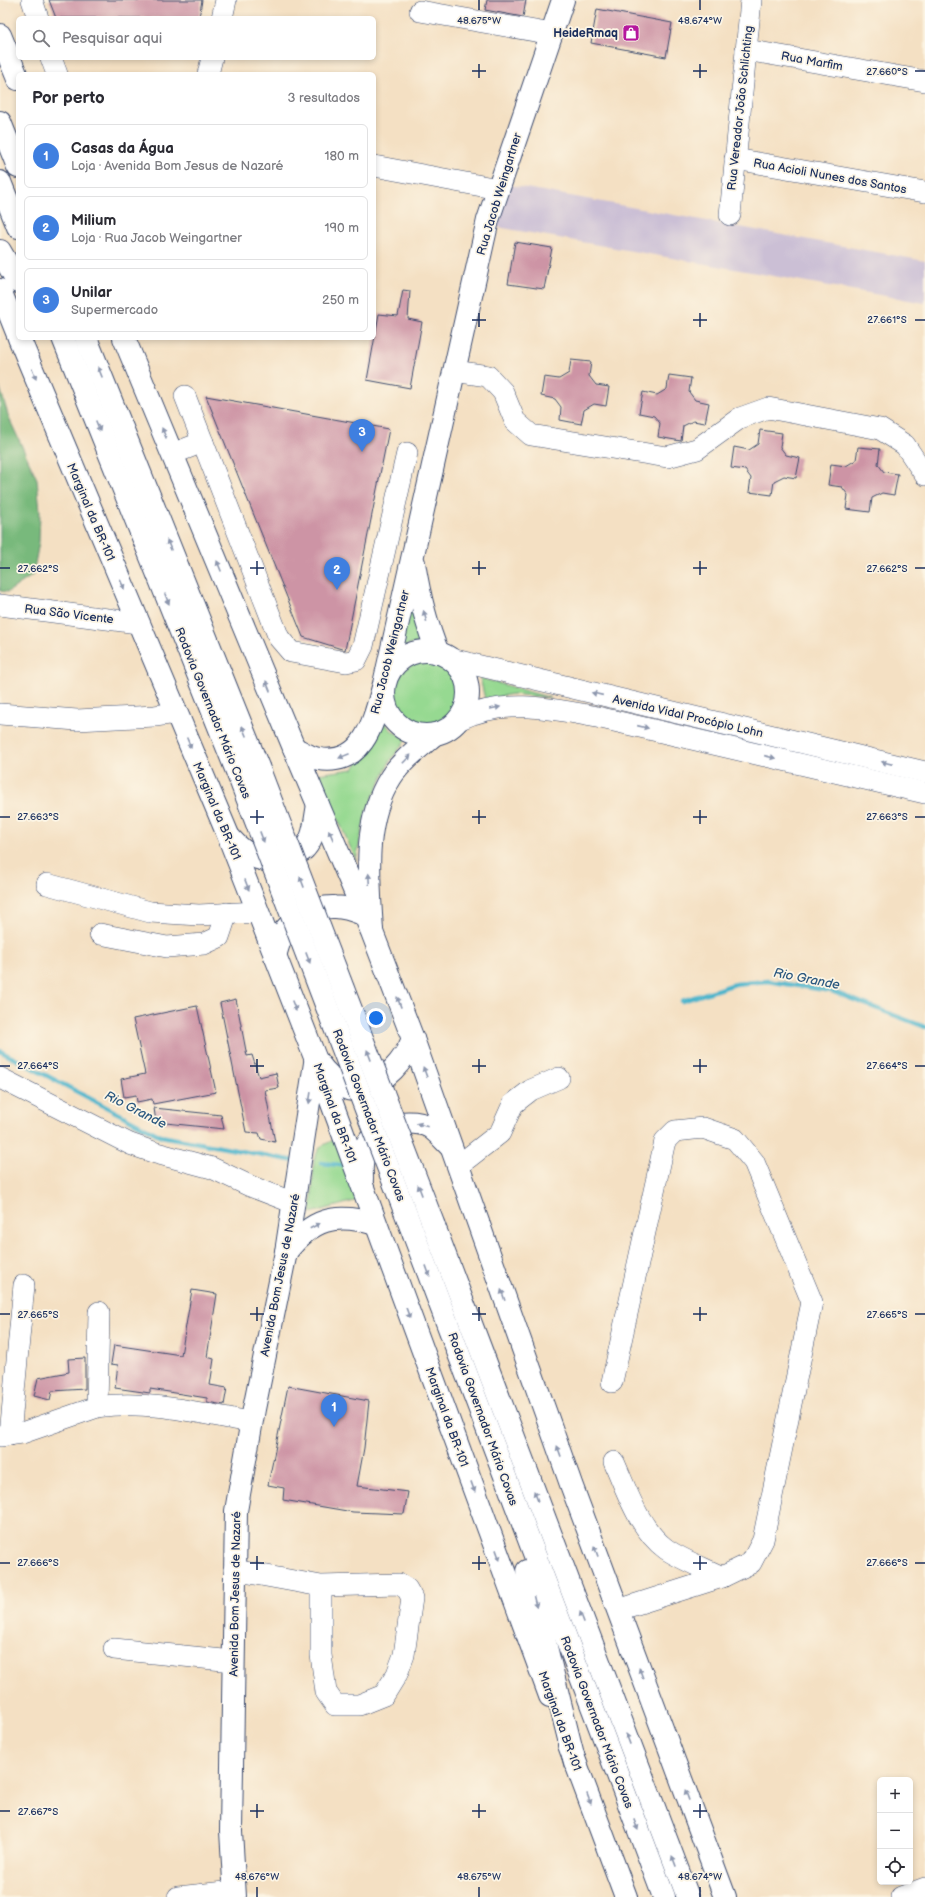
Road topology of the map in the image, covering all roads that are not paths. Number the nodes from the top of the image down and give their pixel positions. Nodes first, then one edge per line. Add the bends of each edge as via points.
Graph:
1 (32, 0) edge
2 (226, 0) edge
3 (563, 0) edge
4 (751, 0) edge
5 (420, 11) dead end
6 (37, 16) edge
7 (222, 16) edge
8 (552, 34) junction
9 (0, 35) edge
10 (746, 50) junction
11 (52, 60) edge
12 (212, 60) edge
13 (56, 72) edge
14 (208, 72) edge
15 (16, 75) edge
16 (925, 81) edge
17 (0, 122) edge
18 (735, 160) junction
19 (16, 162) edge
20 (376, 166) edge
21 (0, 182) edge
22 (498, 189) junction
23 (925, 192) edge
24 (730, 215) dead end
25 (16, 222) edge
26 (0, 251) edge
27 (16, 279) edge
28 (0, 290) edge
29 (16, 330) edge
30 (20, 340) edge
31 (52, 340) edge
32 (63, 340) edge
33 (87, 340) edge
34 (125, 340) edge
35 (454, 371) junction
36 (185, 396) dead end
37 (88, 402) junction
38 (203, 442) junction
39 (407, 452) dead end
40 (172, 454) junction
41 (925, 474) edge
42 (413, 555) junction
43 (0, 605) edge
44 (138, 623) junction
45 (445, 656) junction
46 (384, 684) junction
47 (176, 713) junction
48 (0, 714) edge
49 (458, 720) junction
50 (435, 734) junction
51 (294, 748) junction
52 (925, 772) edge
53 (925, 793) edge
54 (318, 804) junction
55 (228, 835) junction
56 (47, 884) dead end
57 (258, 912) junction
58 (227, 913) junction
59 (368, 923) junction
60 (100, 934) dead end
61 (275, 956) junction
62 (413, 1039) junction
63 (316, 1060) junction
64 (0, 1078) edge
65 (559, 1078) dead end
66 (353, 1090) junction
67 (335, 1114) junction
68 (302, 1154) junction
69 (456, 1157) junction
70 (363, 1190) junction
71 (294, 1203) junction
72 (375, 1224) junction
73 (286, 1252) junction
74 (24, 1285) dead end
75 (98, 1312) dead end
76 (612, 1382) dead end
77 (97, 1407) junction
78 (252, 1422) junction
79 (5, 1436) edge
80 (614, 1462) dead end
81 (502, 1469) junction
82 (234, 1570) junction
83 (722, 1577) junction
84 (321, 1586) junction
85 (618, 1610) junction
86 (114, 1649) dead end
87 (233, 1661) junction
88 (575, 1763) junction
89 (925, 1888) edge
90 (235, 1894) edge
91 (178, 1897) edge
92 (626, 1897) edge
93 (664, 1897) edge
94 (688, 1897) edge
95 (725, 1897) edge
96 (901, 1897) edge

1 - 6 street
2 - 7 street
3 - 8 main road, Rua Jacob Weingartner
4 - 10 street, Rua Vereador João Schlichting
5 - 8 street
8 - 22 main road, Rua Jacob Weingartner
9 - 15 main road
10 - 16 street, Rua Marfim
10 - 18 street, Rua Vereador João Schlichting
11 - 13 street
12 - 14 street
17 - 19 main road
18 - 23 street, Rua Acioli Nunes dos Santos
18 - 24 street, Rua Vereador João Schlichting
20 - 22 street
21 - 25 main road
22 - 35 main road, Rua Jacob Weingartner via 482,246
26 - 27 main road
28 - 29 main road
30 -> 44 main road, Marginal da BR-101
31 - 37 main road
32 - 37 main road, Rodovia Governador Mário Covas
94 -> 33 main road, Rodovia Governador Mário Covas, bridge via 258,767
40 -> 34 main road
35 - 41 street via 488,376 503,392 516,421 531,435 667,457 697,449 740,418 768,408 880,429 905,445
35 - 42 main road, Rua Jacob Weingartner
36 - 38 street
37 -> 81 main road, Rodovia Governador Mário Covas, bridge via 238,774
38 - 39 street via 279,638 291,652 346,662 356,660 363,646
38 - 40 street
51 -> 40 main road
45 -> 42 main road, Rua Jacob Weingartner via 428,628
42 - 46 main road, Rua Jacob Weingartner
43 - 44 street, Rua São Vicente
44 - 47 main road, Marginal da BR-101
45 - 46 main road via 424,651 411,653 399,660
45 - 49 main road via 460,669 466,681 468,694 465,708
52 -> 45 street, Avenida Vidal Procópio Lohn
46 - 50 main road via 384,698 388,711 396,723 414,733
46 -> 51 main road, Rua Jacob Weingartner via 370,729 356,751 344,758 332,760 318,759
47 - 48 street via 77,720
47 -> 55 main road, Marginal da BR-101
49 - 50 main road
49 -> 53 street, Avenida Vidal Procópio Lohn via 475,712 506,706 550,708 597,716
59 -> 50 main road via 368,862 380,800 391,777
51 - 54 main road
54 - 55 main road via 311,838 304,850 286,859 267,862 250,856
59 -> 54 main road
55 -> 57 main road, Marginal da BR-101
56 - 58 street via 150,912 199,915
57 - 58 street
57 - 61 main road, Marginal da BR-101
58 - 60 street via 219,937 204,944 167,947
59 - 61 main road via 352,909 322,908 303,916 289,926
62 -> 59 main road
61 -> 63 main road, Marginal da BR-101
62 - 66 main road via 394,1070 380,1081
69 -> 62 main road
63 - 66 main road via 336,1082
63 - 67 main road, Marginal da BR-101
63 -> 68 main road, Avenida Bom Jesus de Nazaré
64 - 71 street via 130,1144 163,1156 212,1168
65 - 69 street via 531,1090 513,1104 500,1133
66 - 67 main road, Avenida Bom Jesus de Nazaré
67 - 68 main road, Avenida Bom Jesus de Nazaré via 316,1133
67 - 70 main road, Marginal da BR-101
68 - 71 main road, Avenida Bom Jesus de Nazaré
69 -> 70 main road via 429,1127 412,1121 389,1125 373,1134 363,1152
85 -> 69 main road via 518,1338
70 - 72 main road, Marginal da BR-101
71 - 73 main road, Avenida Bom Jesus de Nazaré
73 -> 72 main road via 299,1236 310,1228 335,1218 356,1218
72 -> 88 main road, Marginal da BR-101
73 - 78 main road, Avenida Bom Jesus de Nazaré
74 - 79 street
75 - 77 street
76 - 83 street via 665,1141 675,1131 703,1128 735,1139 754,1162 812,1302 763,1540 751,1563
77 - 78 street via 110,1405 162,1408
77 - 79 street via 28,1431
78 - 82 main road, Avenida Bom Jesus de Nazaré via 236,1511
80 - 83 street via 634,1508 648,1530 666,1548
81 -> 88 main road
81 -> 93 main road, Rodovia Governador Mário Covas
82 - 84 street
82 - 87 main road, Avenida Bom Jesus de Nazaré
83 - 85 street
84 - 84 street via 399,1584 407,1589 412,1598 404,1655 397,1674 384,1695 359,1705 335,1705 326,1692 321,1655
95 -> 85 main road
86 - 87 street
87 - 90 main road, Avenida Bom Jesus de Nazaré via 231,1831
88 -> 92 main road, Marginal da BR-101
89 - 96 street
90 - 91 street

